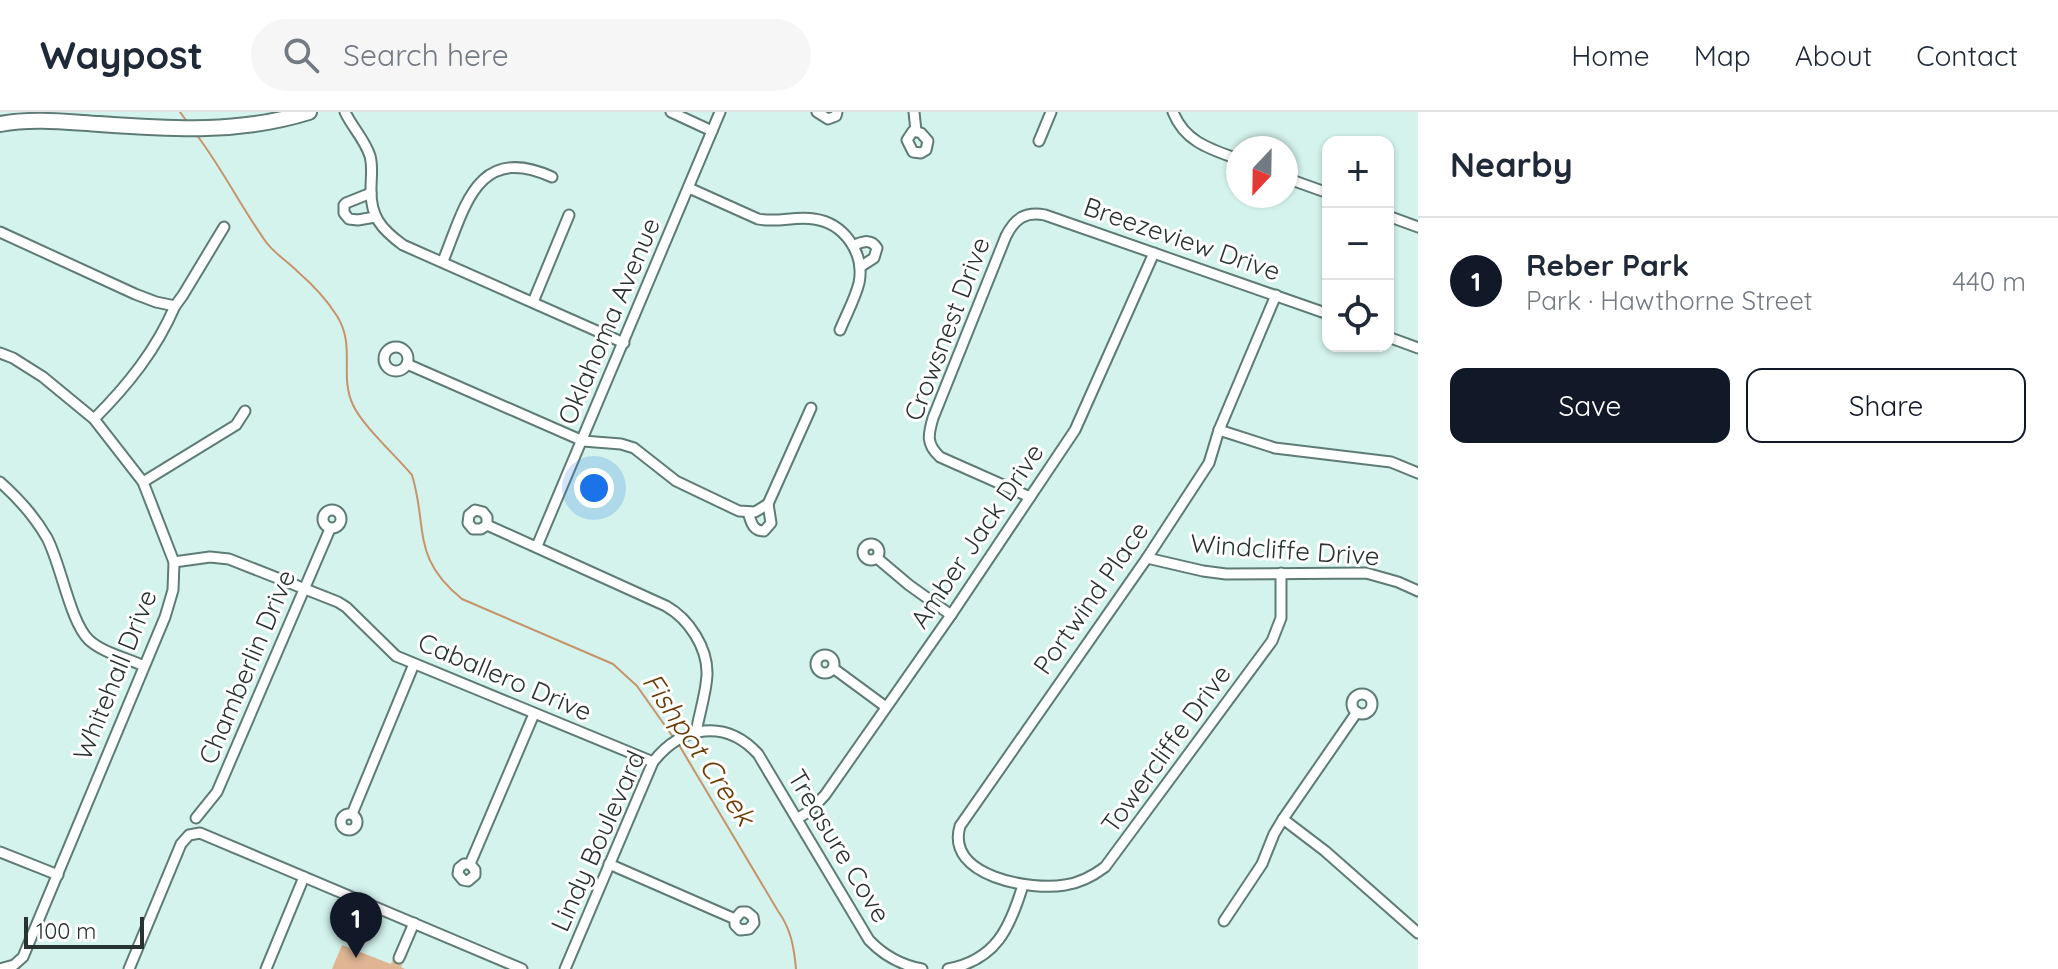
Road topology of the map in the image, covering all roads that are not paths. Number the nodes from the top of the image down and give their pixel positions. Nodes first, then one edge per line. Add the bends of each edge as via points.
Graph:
1 (309, 112) edge
2 (345, 112) edge
3 (671, 112) edge
4 (720, 112) edge
5 (817, 112) edge
6 (837, 112) edge
7 (914, 112) edge
8 (1051, 112) edge
9 (1173, 112) edge
10 (0, 124) edge
11 (712, 131) junction
12 (916, 131) dead end
13 (1039, 141) dead end
14 (1226, 155) edge
15 (552, 177) dead end
16 (1298, 182) edge
17 (689, 188) junction
18 (1322, 191) edge
19 (371, 193) junction
20 (569, 215) dead end
21 (1022, 216) joint
22 (375, 217) junction
23 (1394, 218) edge
24 (224, 227) dead end
25 (1418, 227) edge
26 (0, 232) edge
27 (854, 245) junction
28 (1154, 253) junction
29 (443, 261) junction
30 (860, 267) junction
31 (1276, 295) junction
32 (533, 302) junction
33 (175, 306) junction
34 (1322, 312) edge
35 (840, 330) dead end
36 (1394, 339) edge
37 (624, 343) junction
38 (1418, 348) edge
39 (0, 353) edge
40 (407, 364) dead end
41 (811, 408) dead end
42 (245, 411) dead end
43 (94, 419) junction
44 (1219, 430) junction
45 (583, 441) junction
46 (1418, 473) edge
47 (0, 482) edge
48 (143, 482) junction
49 (1030, 497) junction
50 (768, 504) junction
51 (748, 512) junction
52 (487, 525) dead end
53 (330, 529) dead end
54 (537, 546) junction
55 (877, 558) dead end
56 (1147, 558) junction
57 (174, 562) junction
58 (1281, 573) junction
59 (304, 589) junction
60 (1418, 591) edge
61 (951, 615) junction
62 (414, 664) junction
63 (144, 666) junction
64 (833, 668) dead end
65 (886, 707) junction
66 (1357, 712) dead end
67 (534, 714) junction
68 (691, 734) junction
69 (656, 758) junction
70 (352, 814) dead end
71 (196, 818) dead end
72 (798, 818) junction
73 (1283, 819) junction
74 (0, 852) edge
75 (470, 864) dead end
76 (609, 864) junction
77 (58, 875) junction
78 (304, 877) junction
79 (1023, 885) junction
80 (735, 919) dead end
81 (1224, 921) dead end
82 (414, 923) junction
83 (1418, 933) edge
84 (399, 958) dead end
85 (5, 968) edge
86 (129, 969) edge
87 (266, 969) edge
88 (522, 969) edge
89 (565, 969) edge
90 (922, 969) edge
91 (948, 969) edge

1 - 10 main road via 219,129 32,120
2 - 19 street via 371,160
3 - 11 street
4 - 11 street, Oklahoma Avenue
5 - 6 street via 828,119
7 - 12 street
8 - 13 street
9 - 14 street via 1190,137
11 - 17 street, Oklahoma Avenue
15 - 29 street via 516,167 485,177 469,197
16 - 18 street
17 - 27 street via 767,221 818,219 842,231
17 - 37 street, Oklahoma Avenue
19 - 22 street
19 - 22 street via 346,203 344,213 349,219
20 - 32 street
21 - 28 street, Breezeview Drive via 1045,215
21 - 49 street, Crowsnest Drive via 1006,236 928,440 940,457
22 - 29 street via 403,245
23 - 25 street
24 - 33 street
26 - 33 street via 135,294
27 - 30 street
27 - 30 street via 868,241 877,248 874,258
28 - 31 street, Breezeview Drive
28 - 49 street, Amber Jack Drive via 1081,420
29 - 32 street
30 - 35 street
31 - 34 street, Breezeview Drive
31 - 44 street, Portwind Place
32 - 37 street
33 - 43 street via 144,361
36 - 38 street
37 - 45 street, Oklahoma Avenue
39 - 43 street, Whitehall Drive via 43,377
40 - 45 street
41 - 50 street
42 - 48 street via 236,425
43 - 48 street, Whitehall Drive
44 - 46 street via 1275,448 1381,460
44 - 56 street, Portwind Place via 1209,463
45 - 51 street via 634,448 676,481
45 - 54 street, Oklahoma Avenue
47 - 63 street via 47,539 87,639
48 - 57 street, Whitehall Drive
49 - 61 street, Amber Jack Drive
50 - 51 street
50 - 51 street via 771,523 764,531 754,527
52 - 54 street
53 - 59 street, Chamberlin Drive
54 - 68 street via 666,606 687,623 700,644 707,674
55 - 61 street
56 - 58 street, Windcliffe Drive via 1215,573
56 - 79 street, Portwind Place via 960,826 959,843 967,858 996,879
57 - 59 street, Caballero Drive via 229,559
57 - 63 street, Whitehall Drive via 173,590
58 - 60 street, Windcliffe Drive via 1366,573
58 - 79 street, Towercliffe Drive via 1281,618 1272,641 1105,867 1070,885
59 - 62 street, Caballero Drive via 346,607 396,656
59 - 71 street, Chamberlin Drive via 217,792
61 - 65 street, Amber Jack Drive
62 - 67 street, Caballero Drive
62 - 70 street
63 - 77 street, Whitehall Drive
64 - 65 street
65 - 72 street, Amber Jack Drive via 825,795
66 - 73 street
67 - 69 street, Caballero Drive
67 - 75 street
68 - 69 street, Lindy Boulevard
68 - 72 street, Treasure Cove via 707,729 744,741
69 - 76 street, Lindy Boulevard
72 - 90 street, Treasure Cove via 869,940 902,964
73 - 81 street via 1262,864
73 - 83 street
74 - 77 street
76 - 80 street
76 - 89 street, Lindy Boulevard
77 - 85 street, Whitehall Drive via 23,957
78 - 82 street
78 - 86 street via 206,834 194,834 178,850
78 - 87 street
79 - 91 street via 1011,921 994,947
82 - 84 street
82 - 88 street

